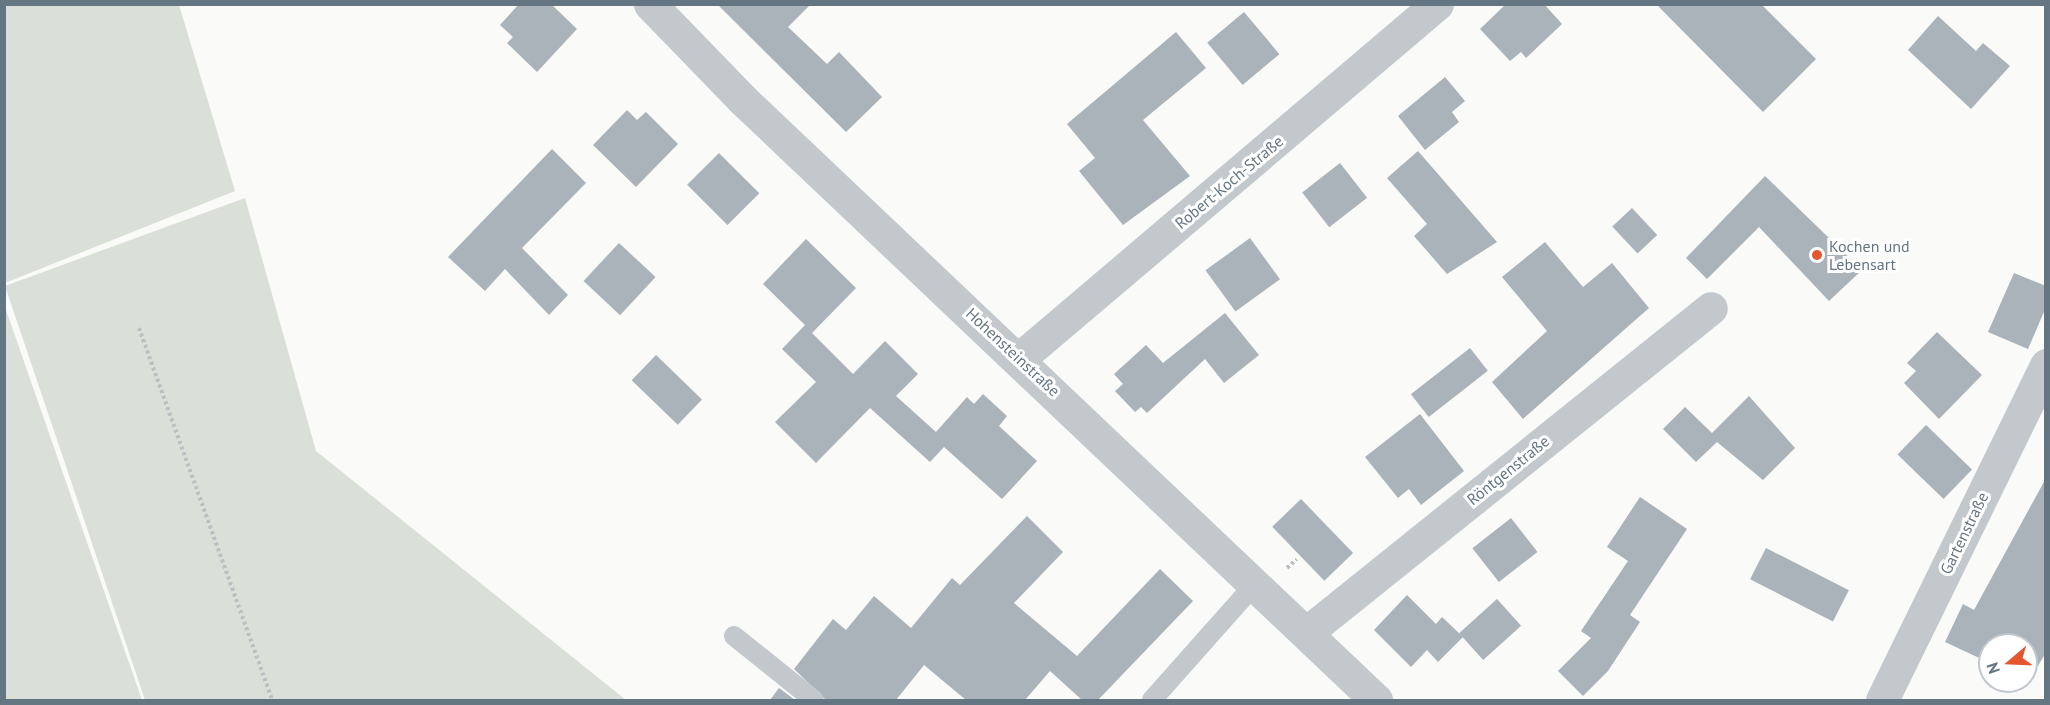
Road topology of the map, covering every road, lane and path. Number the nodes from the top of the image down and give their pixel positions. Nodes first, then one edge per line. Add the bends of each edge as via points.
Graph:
1 (650, 4) edge
2 (1437, 4) edge
3 (1711, 308) dead end
4 (139, 328) dead end
5 (1020, 358) junction
6 (2046, 365) edge
7 (1255, 584) junction
8 (1306, 633) junction
9 (734, 636) dead end
10 (272, 700) edge
11 (814, 700) edge
12 (1152, 700) edge
13 (1376, 700) edge
14 (1882, 700) edge

1 - 5 street, Hohensteinstraße via 742,99
2 - 5 street, Robert-Koch-Straße
3 - 8 street, Röntgenstraße
4 - 10 path
5 - 7 street, Hohensteinstraße
6 - 14 street, Gartenstraße
7 - 8 street, Hohensteinstraße
7 - 12 lane
8 - 13 street, Hohensteinstraße
9 - 11 lane

